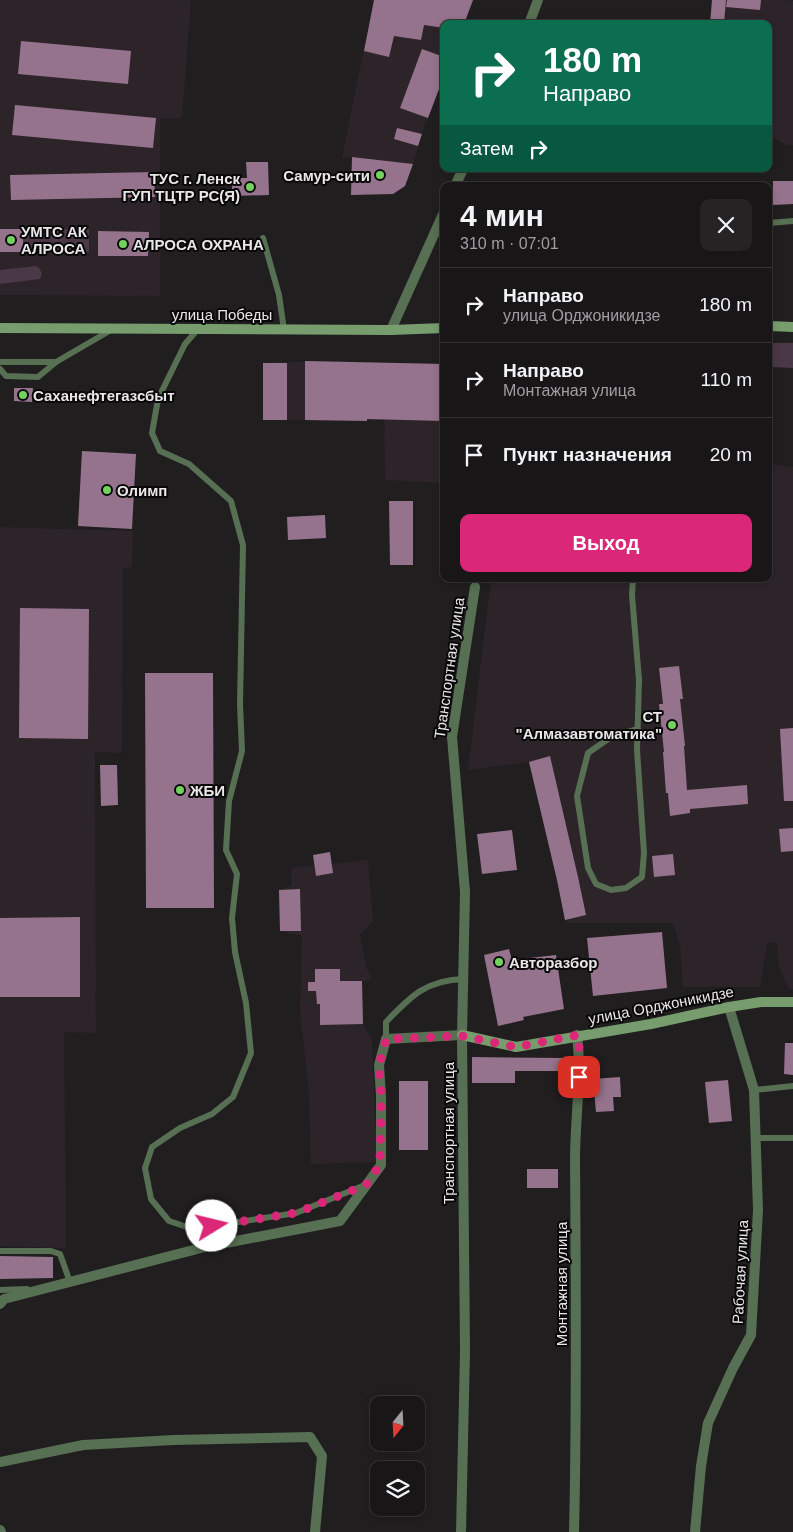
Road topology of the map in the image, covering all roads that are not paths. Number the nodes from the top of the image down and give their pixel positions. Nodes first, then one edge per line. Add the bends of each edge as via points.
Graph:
1 (529, 0) edge
2 (538, 0) edge
3 (529, 20) edge
4 (530, 20) edge
5 (440, 221) edge
6 (793, 221) edge
7 (772, 223) edge
8 (262, 238) dead end
9 (772, 326) edge
10 (793, 327) edge
11 (0, 328) edge
12 (115, 328) junction
13 (440, 328) edge
14 (198, 329) junction
15 (284, 330) junction
16 (390, 330) junction
17 (0, 362) edge
18 (56, 362) junction
19 (0, 369) edge
20 (633, 582) edge
21 (475, 583) edge
22 (638, 729) junction
23 (464, 979) junction
24 (793, 1002) edge
25 (729, 1007) junction
26 (578, 1035) junction
27 (462, 1036) junction
28 (386, 1039) junction
29 (793, 1086) edge
30 (754, 1090) junction
31 (756, 1138) junction
32 (793, 1138) edge
33 (366, 1185) junction
34 (0, 1251) edge
35 (70, 1282) junction
36 (41, 1289) junction
37 (0, 1290) edge
38 (0, 1304) edge
39 (0, 1462) edge
40 (316, 1532) edge
41 (461, 1532) edge
42 (574, 1532) edge
43 (695, 1532) edge

1 - 3 street
2 - 4 street
5 - 16 street
6 - 7 lane
8 - 15 lane
9 - 10 main road
11 - 12 main road, улица Победы
12 - 14 main road, улица Победы
12 - 18 lane
13 - 16 main road, улица Победы
14 - 15 main road, улица Победы
14 - 33 lane via 185,344 158,399 152,433 160,451 189,464 231,502 243,545 242,751 229,801 226,850 237,874 232,918 251,1053 233,1097 212,1114 180,1128 152,1147 145,1168 151,1199 169,1221 193,1229 296,1213
15 - 16 main road, улица Победы
17 - 18 lane
18 - 19 lane via 38,377 6,376
20 - 22 lane via 639,680
21 - 23 street, Транспортная улица via 452,737 465,892
22 - 22 lane via 644,853 642,877 626,888 611,890 596,884 588,868 576,796 588,752 612,737
23 - 27 street, Транспортная улица
23 - 28 lane via 430,984 404,1003 386,1022
24 - 25 main road, улица Орджоникидзе
25 - 26 main road, улица Орджоникидзе
25 - 30 street, Рабочая улица
26 - 27 main road, улица Орджоникидзе via 516,1047
26 - 42 street, Монтажная улица
27 - 28 street, улица Орджоникидзе
27 - 41 street, Транспортная улица via 464,1351
28 - 33 street via 379,1065 380,1165
29 - 30 lane
30 - 31 street, Рабочая улица
31 - 32 lane
31 - 43 street, Рабочая улица via 758,1210 751,1335 732,1368 708,1423
33 - 35 street via 340,1221 206,1246
34 - 35 lane via 51,1251 60,1254
35 - 36 street
36 - 37 lane
36 - 38 street via 4,1299
39 - 40 street via 83,1445 310,1437 322,1456

